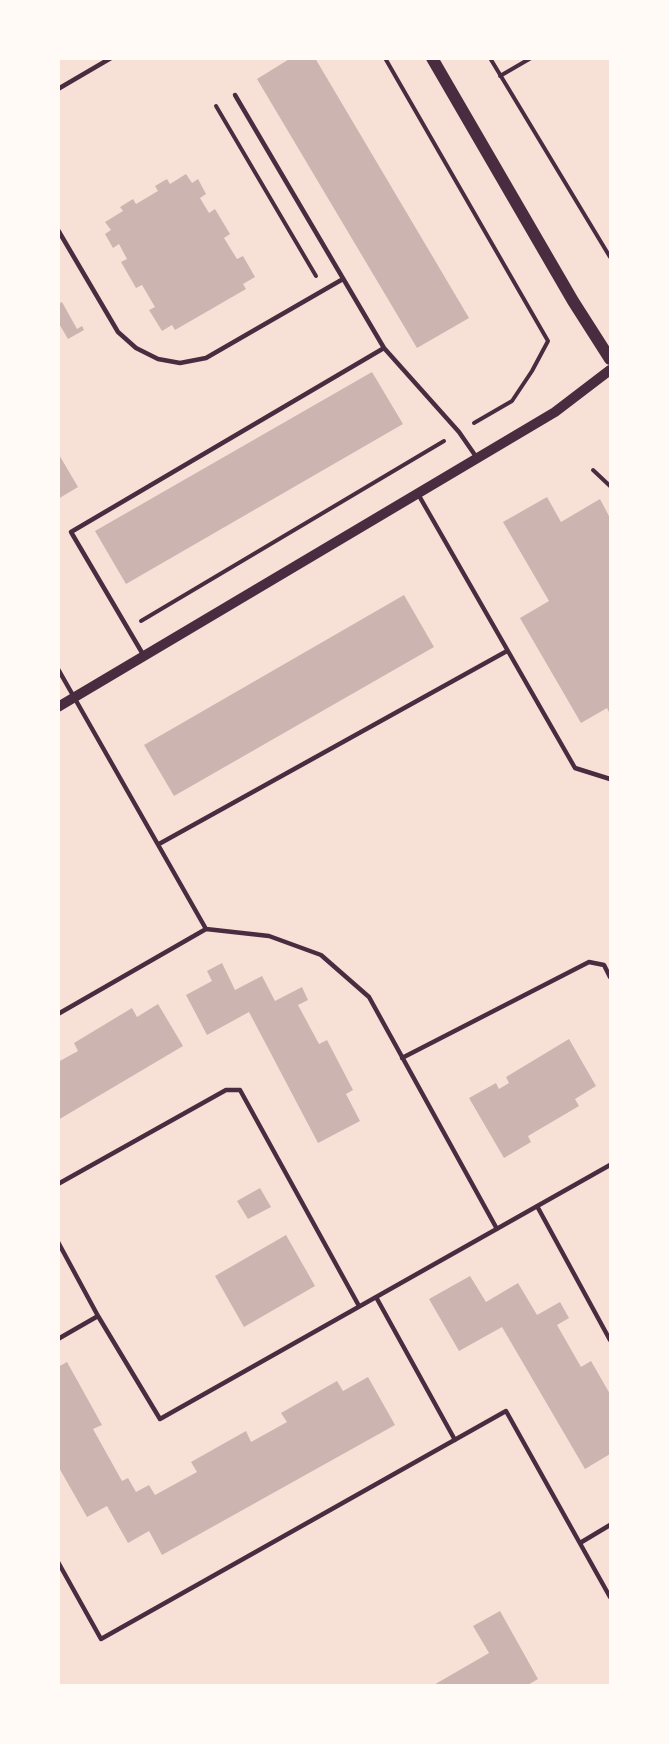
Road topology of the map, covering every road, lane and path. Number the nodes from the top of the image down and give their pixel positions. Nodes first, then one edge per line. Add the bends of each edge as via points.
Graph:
1 (111, 58) edge
2 (432, 58) edge
3 (490, 58) edge
4 (531, 58) edge
5 (500, 76) junction
6 (58, 89) edge
7 (235, 95) dead end
8 (216, 106) dead end
9 (58, 230) edge
10 (610, 257) edge
11 (343, 279) junction
12 (324, 290) junction
13 (384, 348) junction
14 (610, 359) edge
15 (610, 370) edge
16 (477, 458) junction
17 (592, 470) dead end
18 (610, 486) edge
19 (418, 494) junction
20 (507, 651) junction
21 (144, 656) junction
22 (58, 669) edge
23 (75, 697) junction
24 (58, 707) edge
25 (610, 779) edge
26 (159, 844) junction
27 (206, 929) junction
28 (610, 977) edge
29 (58, 1014) edge
30 (402, 1058) junction
31 (610, 1165) edge
32 (58, 1184) edge
33 (537, 1206) junction
34 (497, 1229) junction
35 (58, 1242) edge
36 (376, 1297) junction
37 (359, 1306) junction
38 (98, 1316) junction
39 (58, 1339) edge
40 (610, 1340) edge
41 (456, 1440) junction
42 (610, 1525) edge
43 (579, 1543) junction
44 (58, 1562) edge
45 (610, 1597) edge

1 - 6 lane
2 - 14 main road
3 - 5 path
4 - 5 path
5 - 10 path
7 - 11 lane
8 - 12 path
9 - 12 lane via 118,332 136,348 158,359 180,363 206,358
11 - 12 lane
11 - 13 lane
13 - 16 lane via 459,432
13 - 21 lane via 71,532
15 - 16 street via 555,412
16 - 19 street
17 - 18 path
19 - 20 lane
19 - 21 street
20 - 25 lane via 575,768
20 - 26 lane
21 - 23 street
22 - 23 lane
23 - 24 street
23 - 26 lane
26 - 27 lane
27 - 29 lane
27 - 30 lane via 269,936 321,955 369,997
28 - 30 lane via 604,965 589,962
30 - 34 lane
31 - 33 lane
32 - 37 lane via 226,1090 240,1090
33 - 34 lane
33 - 40 lane
34 - 36 lane
35 - 38 lane
36 - 37 lane
36 - 41 lane
37 - 38 lane via 160,1419
38 - 39 lane
41 - 43 lane via 506,1412
41 - 44 lane via 101,1639
42 - 43 lane
43 - 45 lane

